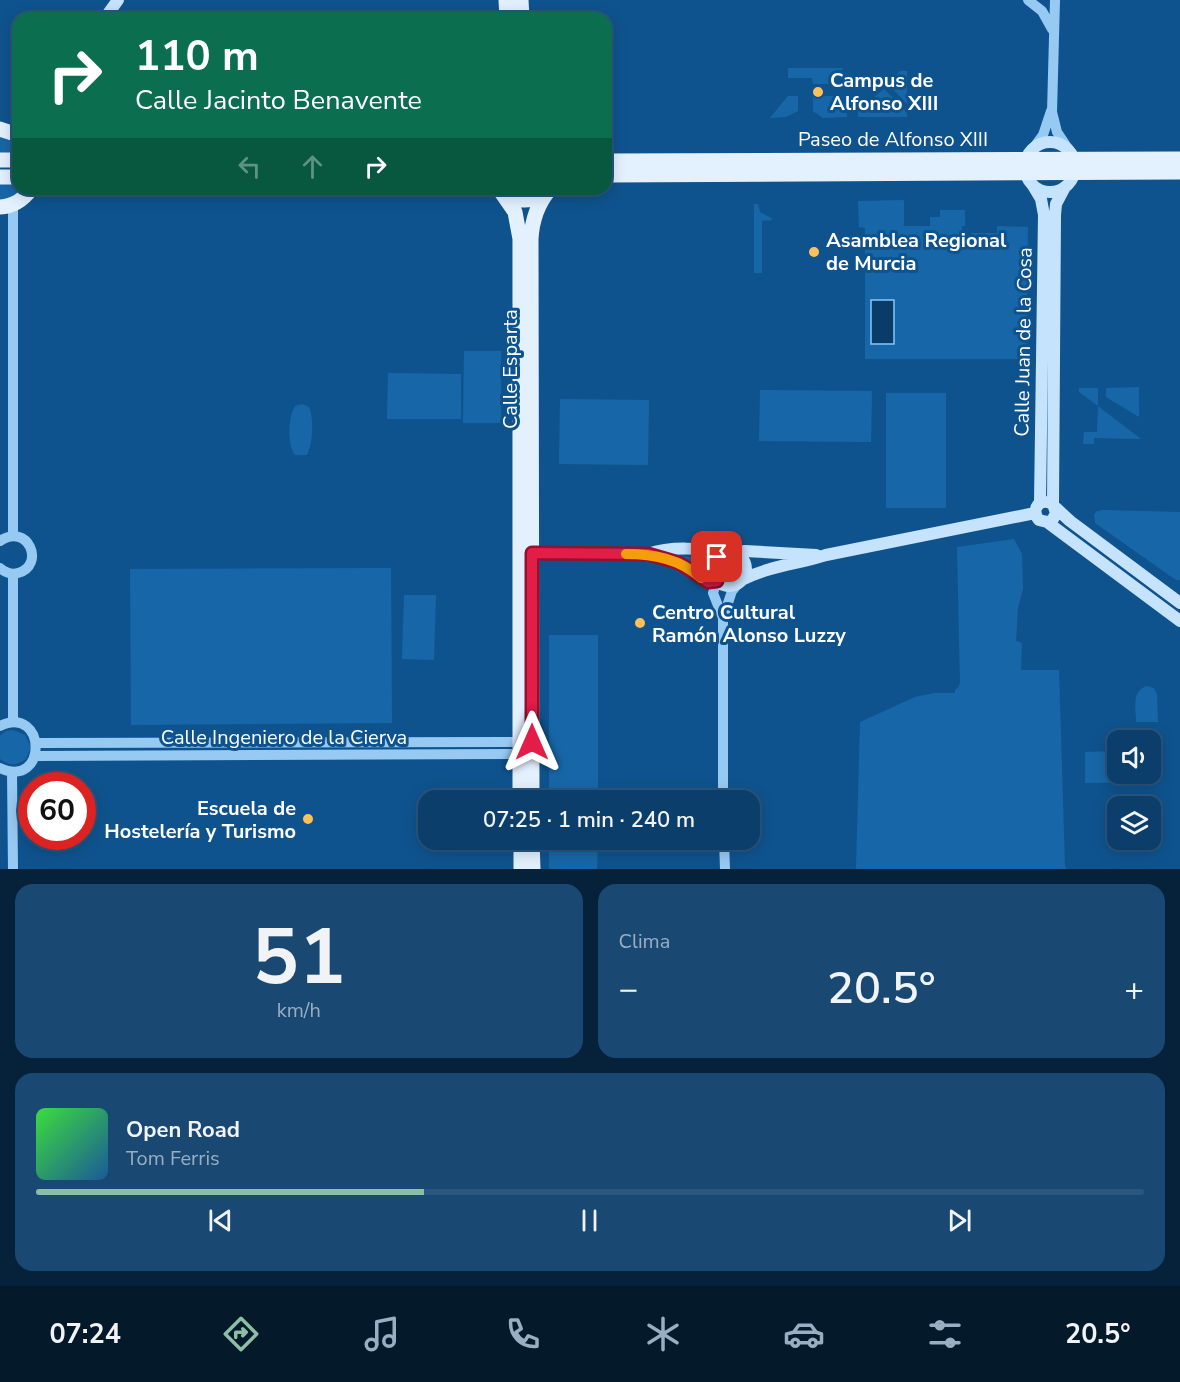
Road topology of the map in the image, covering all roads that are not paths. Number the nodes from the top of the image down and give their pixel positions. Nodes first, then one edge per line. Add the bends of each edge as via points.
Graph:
1 (1028, 0) edge
2 (1055, 0) edge
3 (1053, 38) junction
4 (1052, 105) junction
5 (1180, 159) edge
6 (612, 161) edge
7 (1073, 161) junction
8 (1029, 167) junction
9 (1180, 172) edge
10 (612, 175) edge
11 (1065, 187) junction
12 (26, 195) edge
13 (503, 195) edge
14 (509, 195) edge
15 (542, 195) edge
16 (546, 195) edge
17 (7, 206) edge
18 (1052, 486) junction
19 (1054, 506) junction
20 (1037, 508) junction
21 (1047, 522) junction
22 (1070, 522) junction
23 (13, 536) junction
24 (0, 541) edge
25 (526, 553) junction
26 (730, 553) junction
27 (648, 554) junction
28 (826, 555) junction
29 (0, 568) edge
30 (13, 574) junction
31 (717, 581) junction
32 (740, 582) junction
33 (1180, 603) edge
34 (723, 618) junction
35 (1180, 621) edge
36 (13, 722) junction
37 (0, 726) edge
38 (37, 743) junction
39 (526, 748) junction
40 (36, 756) junction
41 (0, 768) edge
42 (12, 772) junction
43 (521, 790) edge
44 (531, 790) edge
45 (723, 790) edge
46 (521, 850) edge
47 (532, 850) edge
48 (724, 850) edge
49 (14, 869) edge
50 (521, 869) edge
51 (533, 869) edge
52 (725, 869) edge

1 - 3 street via 1046,16
2 - 3 street
3 - 4 street
4 - 7 street via 1054,125
4 - 8 street
5 - 7 main road, Paseo de Alfonso XIII
6 - 8 main road, Paseo de Alfonso XIII
7 - 8 main road, Paseo de Alfonso XIII
7 - 9 main road, Paseo de Alfonso XIII
7 - 11 main road, Calle Juan de la Cosa
8 - 10 main road, Paseo de Alfonso XIII
8 - 11 main road via 1047,192
8 - 20 main road, Calle Juan de la Cosa via 1044,215
11 - 18 main road, Calle Juan de la Cosa via 1055,215
12 - 17 main road
13 - 25 main road, Calle Esparta via 515,213 520,239
14 - 15 main road via 527,200
16 - 25 main road, Calle Esparta via 531,228
17 - 23 street
18 - 19 main road, Calle Juan de la Cosa
18 - 22 main road
19 - 20 main road via 1049,502
19 - 21 main road via 1055,517
19 - 22 main road
20 - 21 main road via 1039,520
20 - 28 main road
21 - 35 main road
22 - 33 main road
23 - 24 street
23 - 30 street via 28,543 32,559 26,569
25 - 27 main road
25 - 39 main road
26 - 27 main road via 661,549
26 - 28 main road
26 - 31 main road via 717,557 713,565
26 - 32 main road via 742,558 746,566
27 - 31 main road via 679,563 708,582
28 - 32 main road via 770,568
29 - 30 street
30 - 36 street
31 - 32 main road via 726,586
31 - 34 street via 713,594
32 - 34 street via 732,591
34 - 45 street
36 - 37 street
36 - 38 street via 28,728
38 - 39 street
38 - 40 street
39 - 40 street, Calle Ingeniero de la Cierva
39 - 43 main road
39 - 44 main road
40 - 42 street via 26,767
41 - 42 street
42 - 49 street
46 - 50 main road
47 - 51 main road
48 - 52 street

